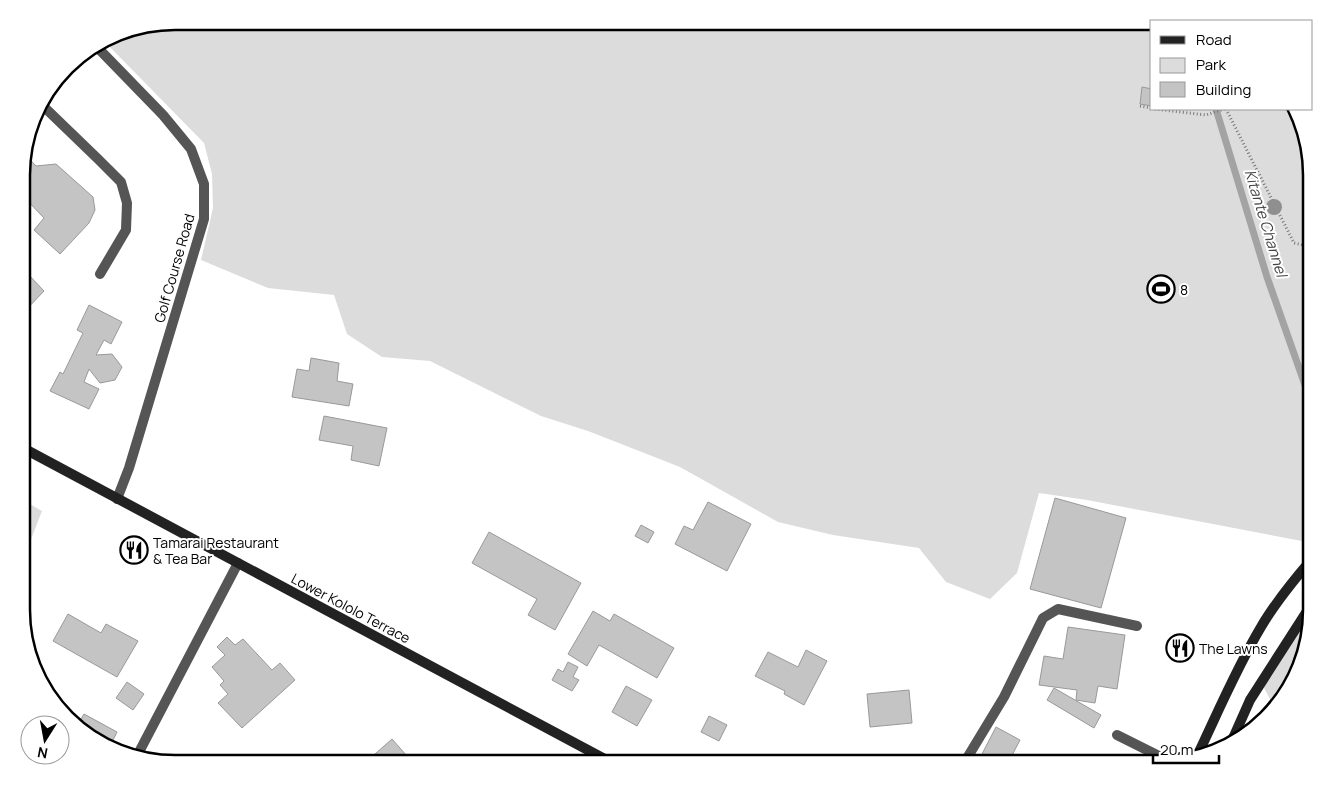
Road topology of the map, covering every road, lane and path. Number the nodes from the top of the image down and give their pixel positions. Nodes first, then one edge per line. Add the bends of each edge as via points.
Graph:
1 (100, 50) edge
2 (1140, 106) dead end
3 (1150, 108) edge
4 (46, 109) edge
5 (1164, 110) edge
6 (1222, 110) edge
7 (1226, 110) edge
8 (1303, 245) edge
9 (100, 274) dead end
10 (30, 452) edge
11 (117, 499) junction
12 (238, 563) junction
13 (1303, 570) edge
14 (1303, 617) edge
15 (1137, 626) dead end
16 (1235, 733) edge
17 (1117, 735) dead end
18 (1201, 748) edge
19 (140, 751) edge
20 (597, 755) edge
21 (969, 755) edge
22 (1157, 755) edge

1 - 11 street, Golf Course Road via 191,149 204,184 204,219
2 - 3 path
4 - 9 street via 121,182 127,203 126,230
5 - 6 path via 1206,115
7 - 8 path via 1294,243
10 - 11 street, Lower Kololo Terrace
11 - 12 street, Lower Kololo Terrace
12 - 19 street
12 - 20 street, Lower Kololo Terrace
13 - 18 street via 1261,626
14 - 16 street via 1250,700
15 - 21 street via 1058,609 1044,618 1004,697
17 - 22 street

